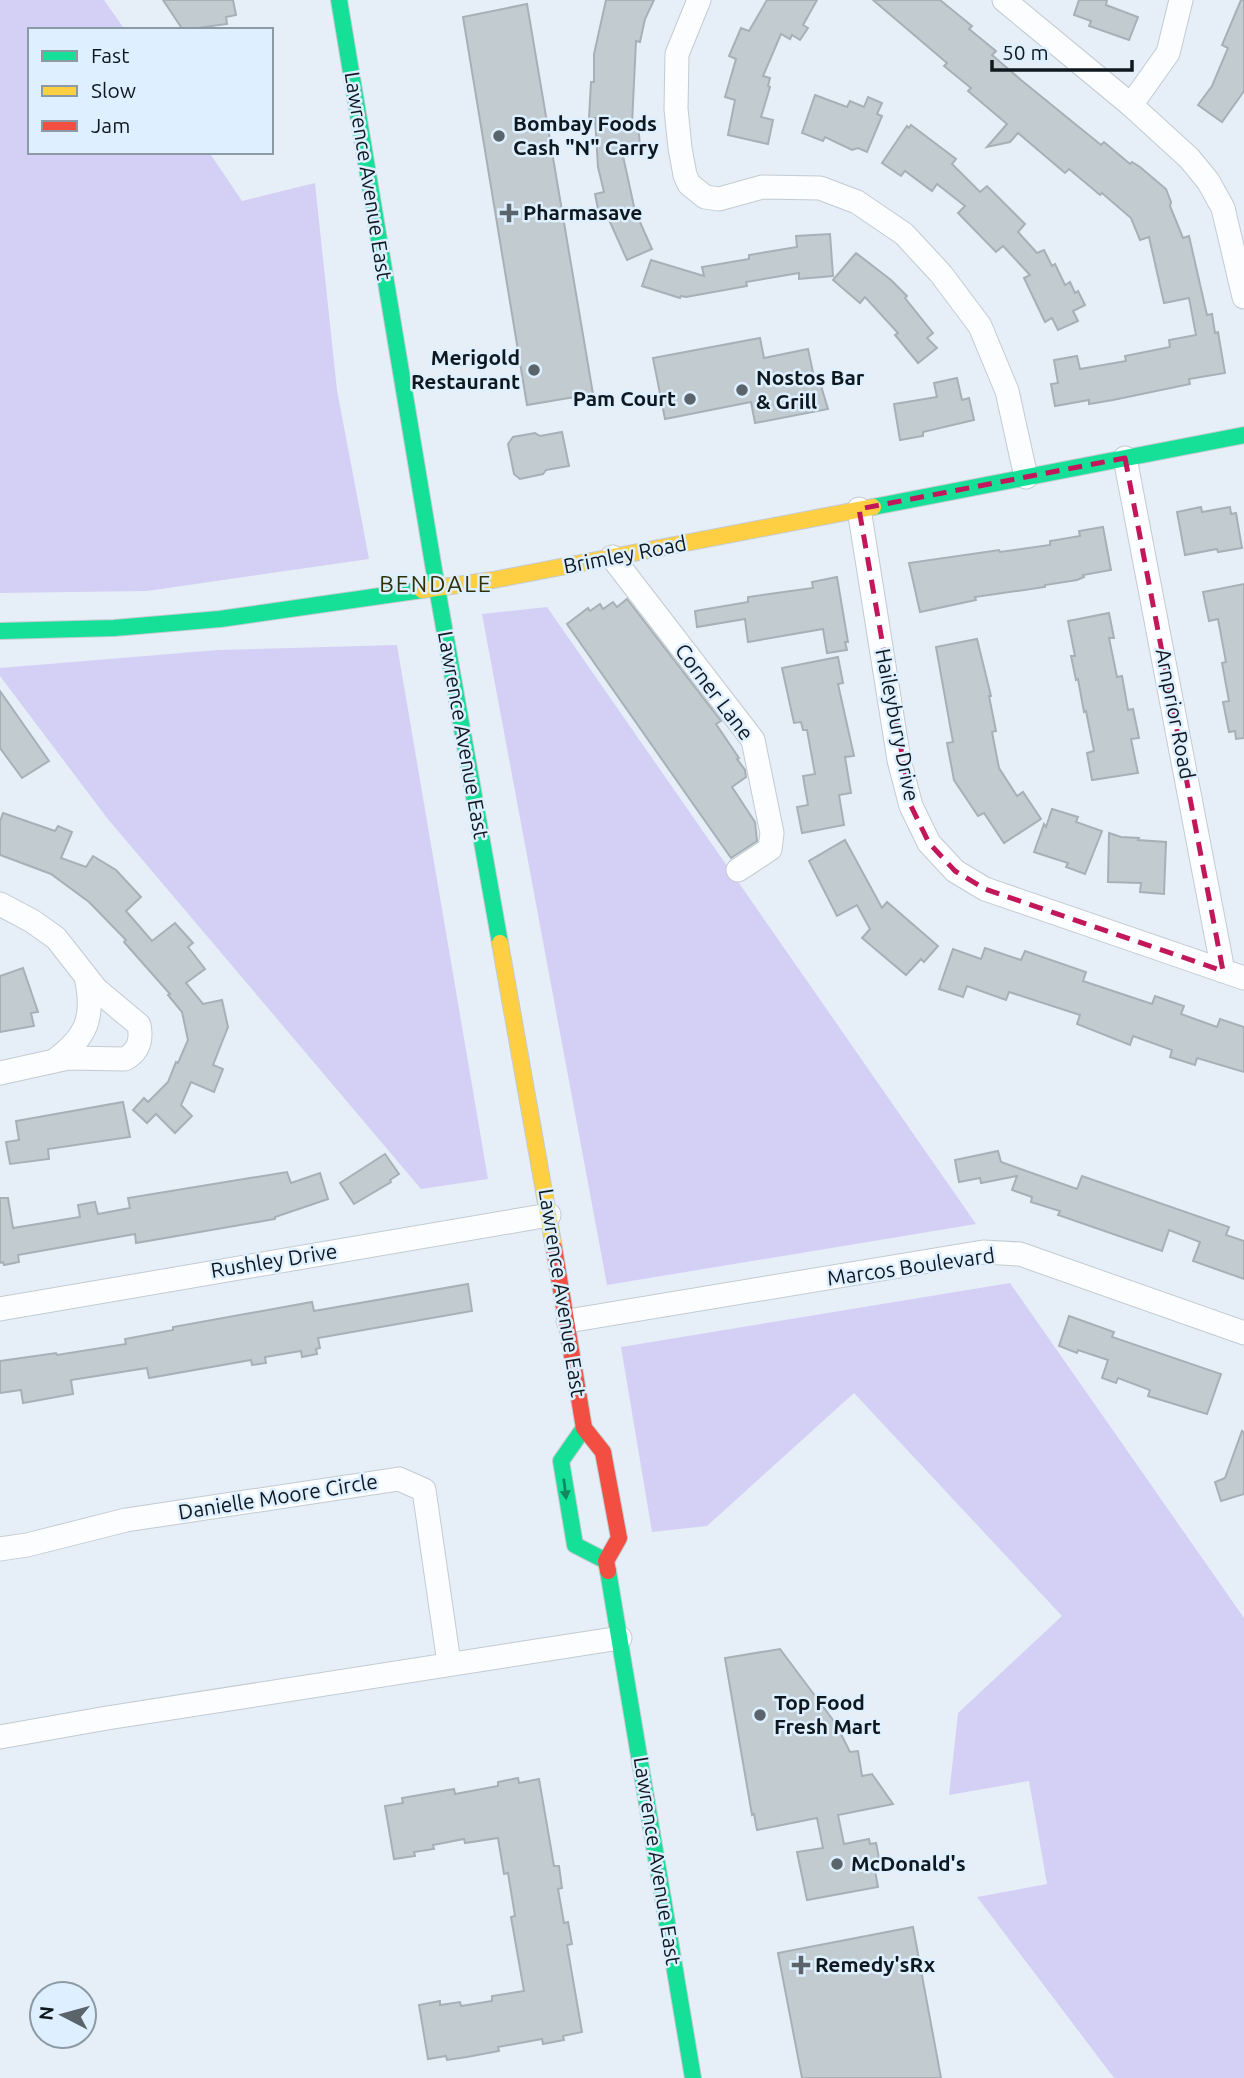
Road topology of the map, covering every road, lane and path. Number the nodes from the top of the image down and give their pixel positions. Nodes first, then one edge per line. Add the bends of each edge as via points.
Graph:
1 (339, 0) edge
2 (699, 0) edge
3 (1004, 0) edge
4 (1181, 0) edge
5 (1131, 105) junction
6 (1244, 297) edge
7 (1244, 435) edge
8 (1125, 458) junction
9 (1026, 477) junction
10 (859, 509) junction
11 (612, 557) junction
12 (436, 588) junction
13 (0, 631) edge
14 (738, 870) dead end
15 (0, 904) edge
16 (1234, 974) edge
17 (86, 977) junction
18 (54, 1062) junction
19 (0, 1073) edge
20 (549, 1214) junction
21 (0, 1309) edge
22 (568, 1321) junction
23 (1244, 1333) edge
24 (584, 1428) junction
25 (0, 1549) edge
26 (606, 1561) junction
27 (620, 1637) junction
28 (449, 1663) junction
29 (0, 1737) edge
30 (693, 2078) edge

1 - 12 main road, Lawrence Avenue East
2 - 9 street via 677,54 676,109 689,184 705,197 719,199 762,187 820,188 858,202 904,234 980,326 1007,391
3 - 5 street
4 - 5 street via 1168,53
5 - 6 street via 1208,181 1223,208
7 - 8 main road, Brimley Road
8 - 9 main road, Brimley Road
8 - 16 street, Arnprior Road
9 - 10 main road, Brimley Road
10 - 11 main road, Brimley Road
10 - 16 street, Haileybury Drive via 899,760 911,806 929,843 955,870 985,889
11 - 12 main road, Brimley Road
11 - 14 street, Corner Lane via 754,740 772,833 770,849
12 - 13 main road, Brimley Road via 220,619
12 - 20 main road, Lawrence Avenue East
15 - 17 street via 55,938
17 - 18 street via 90,1015 72,1048
17 - 18 street via 139,1025 139,1045 125,1059
18 - 19 street
20 - 21 street, Rushley Drive
20 - 22 main road, Lawrence Avenue East
22 - 23 street, Marcos Boulevard via 983,1252 1020,1254
22 - 24 main road, Lawrence Avenue East
24 - 26 main road, Lawrence Avenue East via 603,1452 619,1538
24 -> 26 main road, Lawrence Avenue East via 561,1461 566,1498 575,1545
25 - 28 street, Danielle Moore Circle via 126,1520 399,1479 424,1490
26 - 27 main road, Lawrence Avenue East
27 - 28 street
27 - 30 main road, Lawrence Avenue East
28 - 29 street

